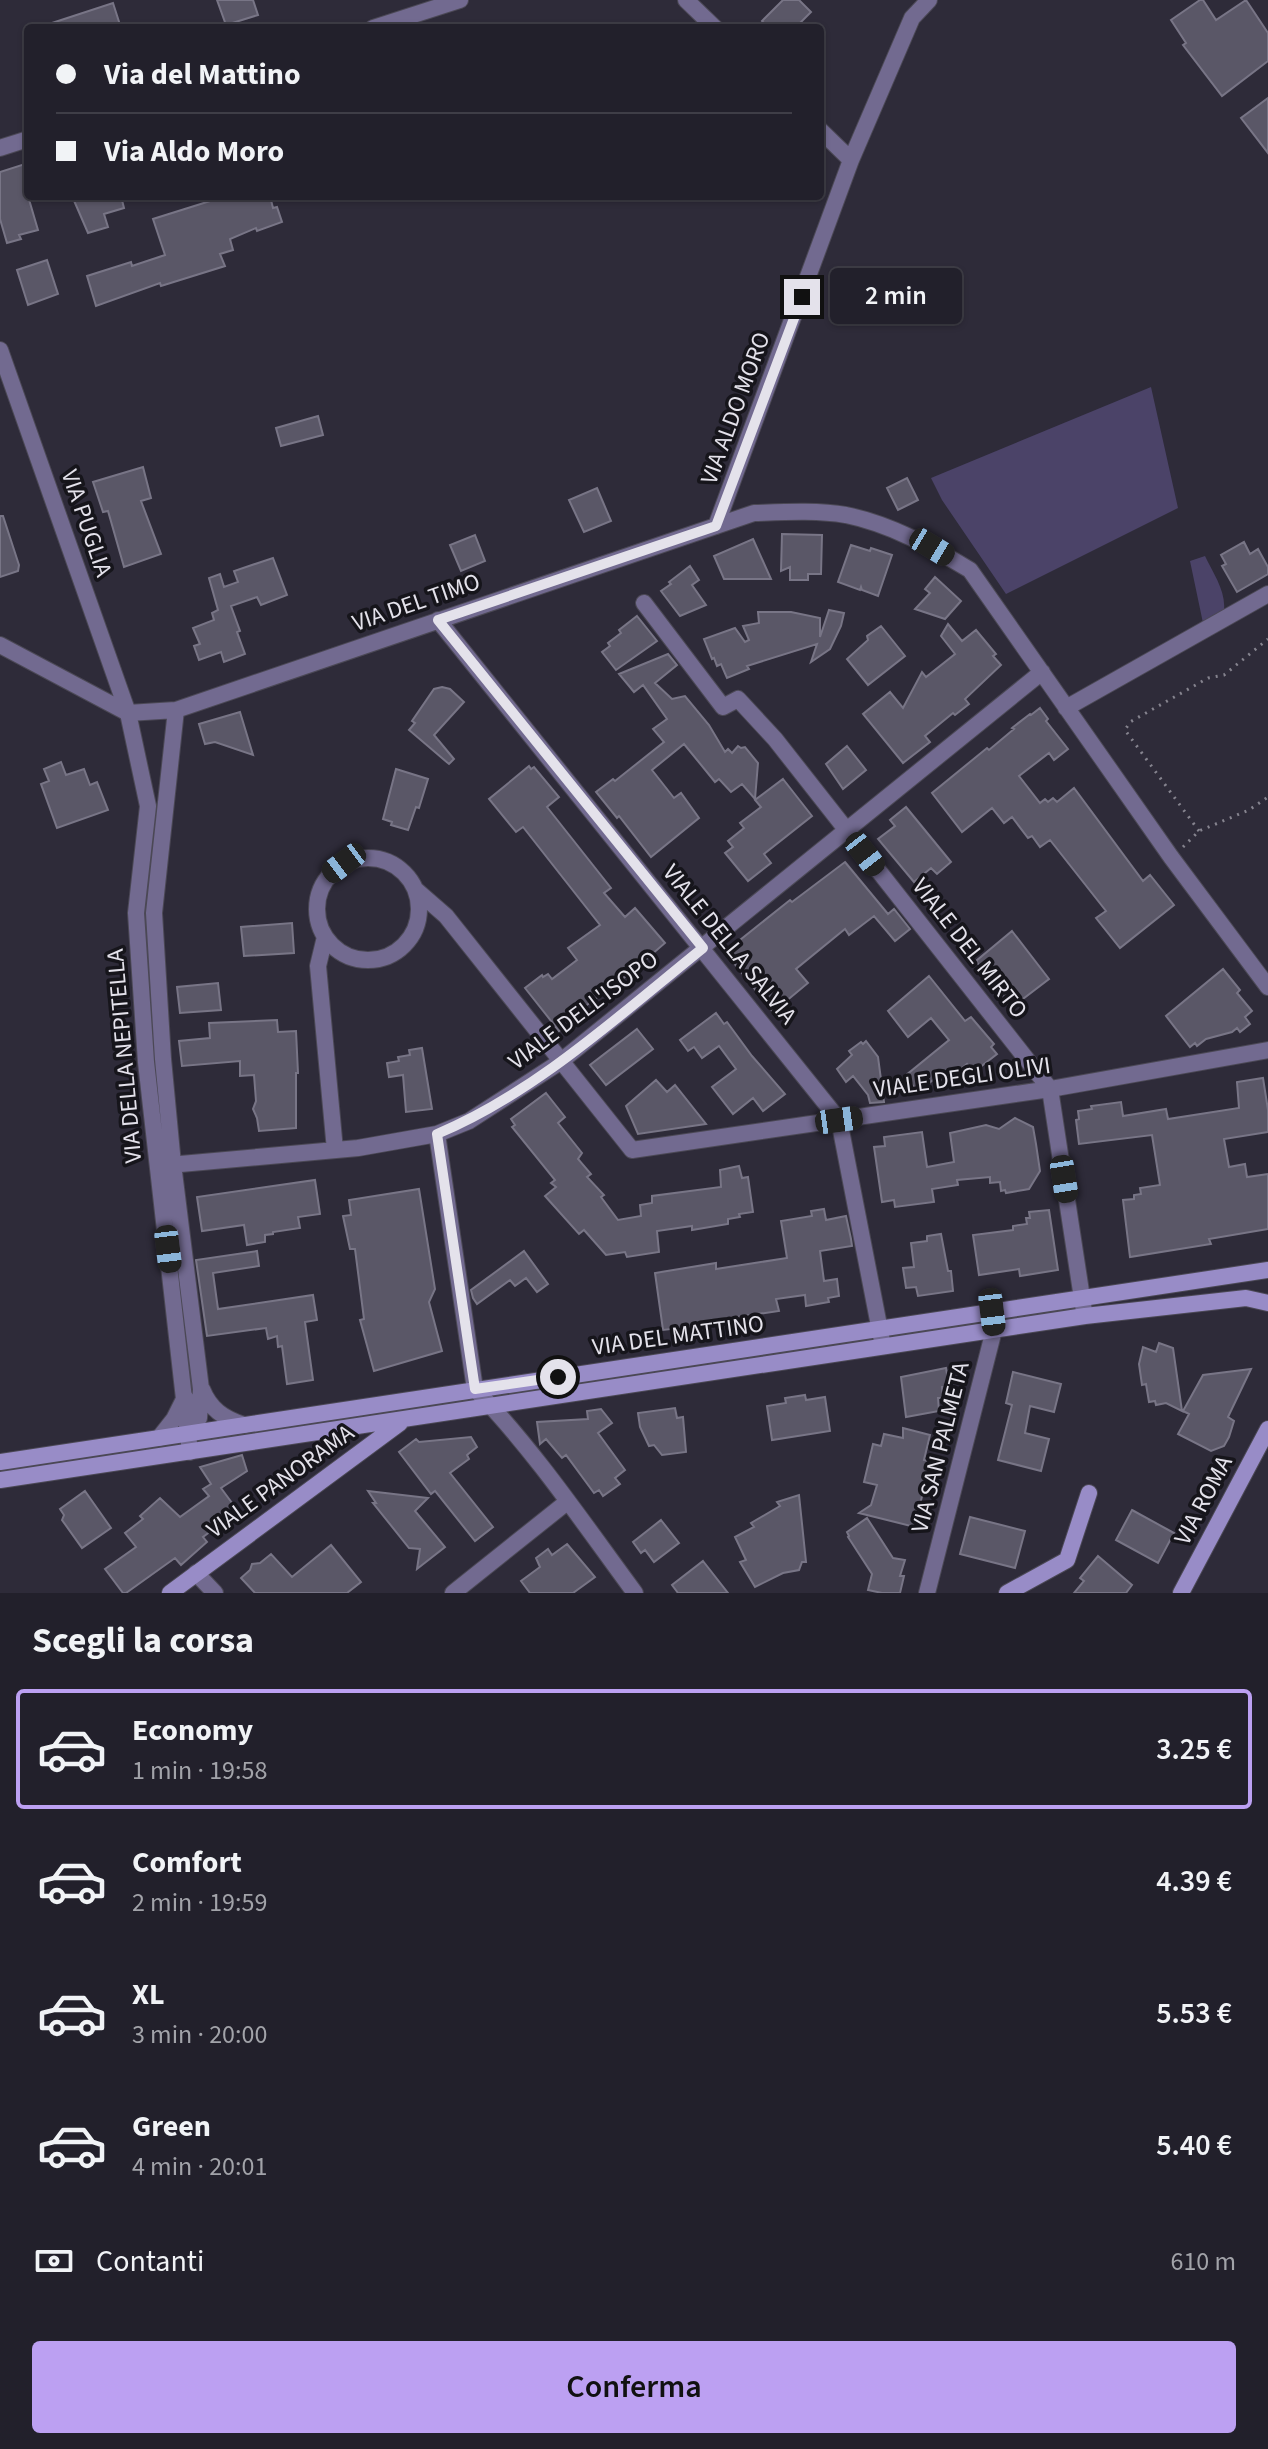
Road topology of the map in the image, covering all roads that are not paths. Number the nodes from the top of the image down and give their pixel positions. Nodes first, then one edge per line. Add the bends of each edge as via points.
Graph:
1 (460, 0) edge
2 (686, 0) edge
3 (929, 0) edge
4 (385, 24) edge
5 (711, 24) edge
6 (824, 134) edge
7 (24, 140) edge
8 (0, 148) edge
9 (851, 160) junction
10 (0, 350) edge
11 (716, 526) junction
12 (1268, 594) edge
13 (644, 603) dead end
14 (438, 620) junction
15 (0, 645) edge
16 (1042, 672) junction
17 (1066, 708) junction
18 (176, 710) junction
19 (128, 713) junction
20 (847, 831) junction
21 (415, 889) junction
22 (325, 937) junction
23 (703, 948) junction
24 (1268, 987) edge
25 (1268, 1050) edge
26 (560, 1062) junction
27 (1050, 1089) junction
28 (839, 1120) junction
29 (437, 1134) junction
30 (335, 1150) junction
31 (166, 1165) junction
32 (1268, 1270) edge
33 (1083, 1299) junction
34 (1268, 1303) edge
35 (992, 1312) junction
36 (1085, 1316) junction
37 (880, 1329) junction
38 (994, 1330) junction
39 (883, 1347) junction
40 (641, 1365) junction
41 (644, 1383) junction
42 (201, 1389) junction
43 (475, 1389) junction
44 (185, 1396) junction
45 (401, 1401) junction
46 (493, 1407) junction
47 (403, 1420) junction
48 (244, 1425) junction
49 (1268, 1429) edge
50 (188, 1434) junction
51 (159, 1438) junction
52 (190, 1452) junction
53 (0, 1462) edge
54 (0, 1480) edge
55 (1089, 1493) dead end
56 (567, 1502) junction
57 (196, 1573) junction
58 (170, 1593) edge
59 (215, 1593) edge
60 (453, 1593) edge
61 (635, 1593) edge
62 (927, 1593) edge
63 (1007, 1593) edge
64 (1181, 1593) edge

1 - 4 street
2 - 5 street
3 - 9 street, VIA ALDO MORO via 912,18
6 - 9 street
7 - 8 street
9 - 11 street, VIA ALDO MORO
10 - 19 street, VIA PUGLIA
11 - 14 street, VIA DEL TIMO
11 - 16 street, VIA DEL TIMO via 754,513 846,515 932,547 970,570
12 - 17 street
13 - 20 street, VIALE DEL MIRTO via 723,707 738,699
14 - 18 street, VIA DEL TIMO
14 - 23 street, VIALE DELLA SALVIA
15 - 19 street
16 - 17 street
16 - 20 street, VIALE DELL'ISOPO
17 - 24 street
18 - 19 street, VIA DEL TIMO
18 - 31 street, VIA DELLA NEPITELLA via 154,913
19 - 31 street, VIA DELLA NEPITELLA via 148,806 136,913 146,1062
20 - 23 street, VIALE DELL'ISOPO
20 - 27 street, VIALE DEL MIRTO
21 - 22 street via 419,906 410,938 384,958 351,957
21 - 22 street via 393,864 377,858 344,863 321,888 318,921
21 - 26 street via 446,916
22 - 30 street via 318,966
23 - 26 street, VIALE DELL'ISOPO
23 - 28 street, VIALE DELLA SALVIA
25 - 27 street, VIALE DEGLI OLIVI
26 - 28 street, VIALE DEGLI OLIVI via 632,1150
26 - 29 street, VIALE DELL'ISOPO via 469,1121
27 - 28 street, VIALE DEGLI OLIVI
27 - 33 street, VIALE DEL MIRTO
28 - 37 street, VIALE DELLA SALVIA
29 - 30 street, VIALE DELL'ISOPO
29 - 43 street
30 - 31 street, VIALE DELL'ISOPO
31 - 42 street, VIA DELLA NEPITELLA
31 - 44 street, VIA DELLA NEPITELLA
32 - 33 main road, VIA DEL MATTINO
33 - 35 main road, VIA DEL MATTINO
33 - 36 street, VIALE DEL MIRTO
34 - 36 main road, VIA DEL MATTINO via 1246,1298
35 - 37 main road, VIA DEL MATTINO
35 - 38 street, VIA SAN PALMETA
36 - 38 main road, VIA DEL MATTINO
37 - 39 street, VIALE DELLA SALVIA
37 - 40 main road, VIA DEL MATTINO
38 - 39 main road, VIA DEL MATTINO
38 - 62 street, VIA SAN PALMETA
39 - 41 main road, VIA DEL MATTINO
40 - 41 street
40 - 43 main road, VIA DEL MATTINO
41 - 46 main road, VIA DEL MATTINO
42 - 48 street via 216,1412
42 - 50 street, VIA DELLA NEPITELLA via 199,1418
43 - 45 main road, VIA DEL MATTINO
43 - 46 street
44 - 50 street, VIA DELLA NEPITELLA
44 - 51 street
45 - 47 main road
45 - 48 main road, VIA DEL MATTINO
46 - 47 main road, VIA DEL MATTINO
46 - 56 street
47 - 52 main road, VIA DEL MATTINO
47 - 57 main road, VIALE PANORAMA
48 - 50 main road, VIA DEL MATTINO
49 - 64 main road, VIA ROMA
50 - 51 main road, VIA DEL MATTINO
50 - 52 street
51 - 53 main road, VIA DEL MATTINO
52 - 54 main road, VIA DEL MATTINO
55 - 63 main road via 1067,1560
56 - 60 street
56 - 61 street
57 - 58 main road, VIALE PANORAMA
57 - 59 street

